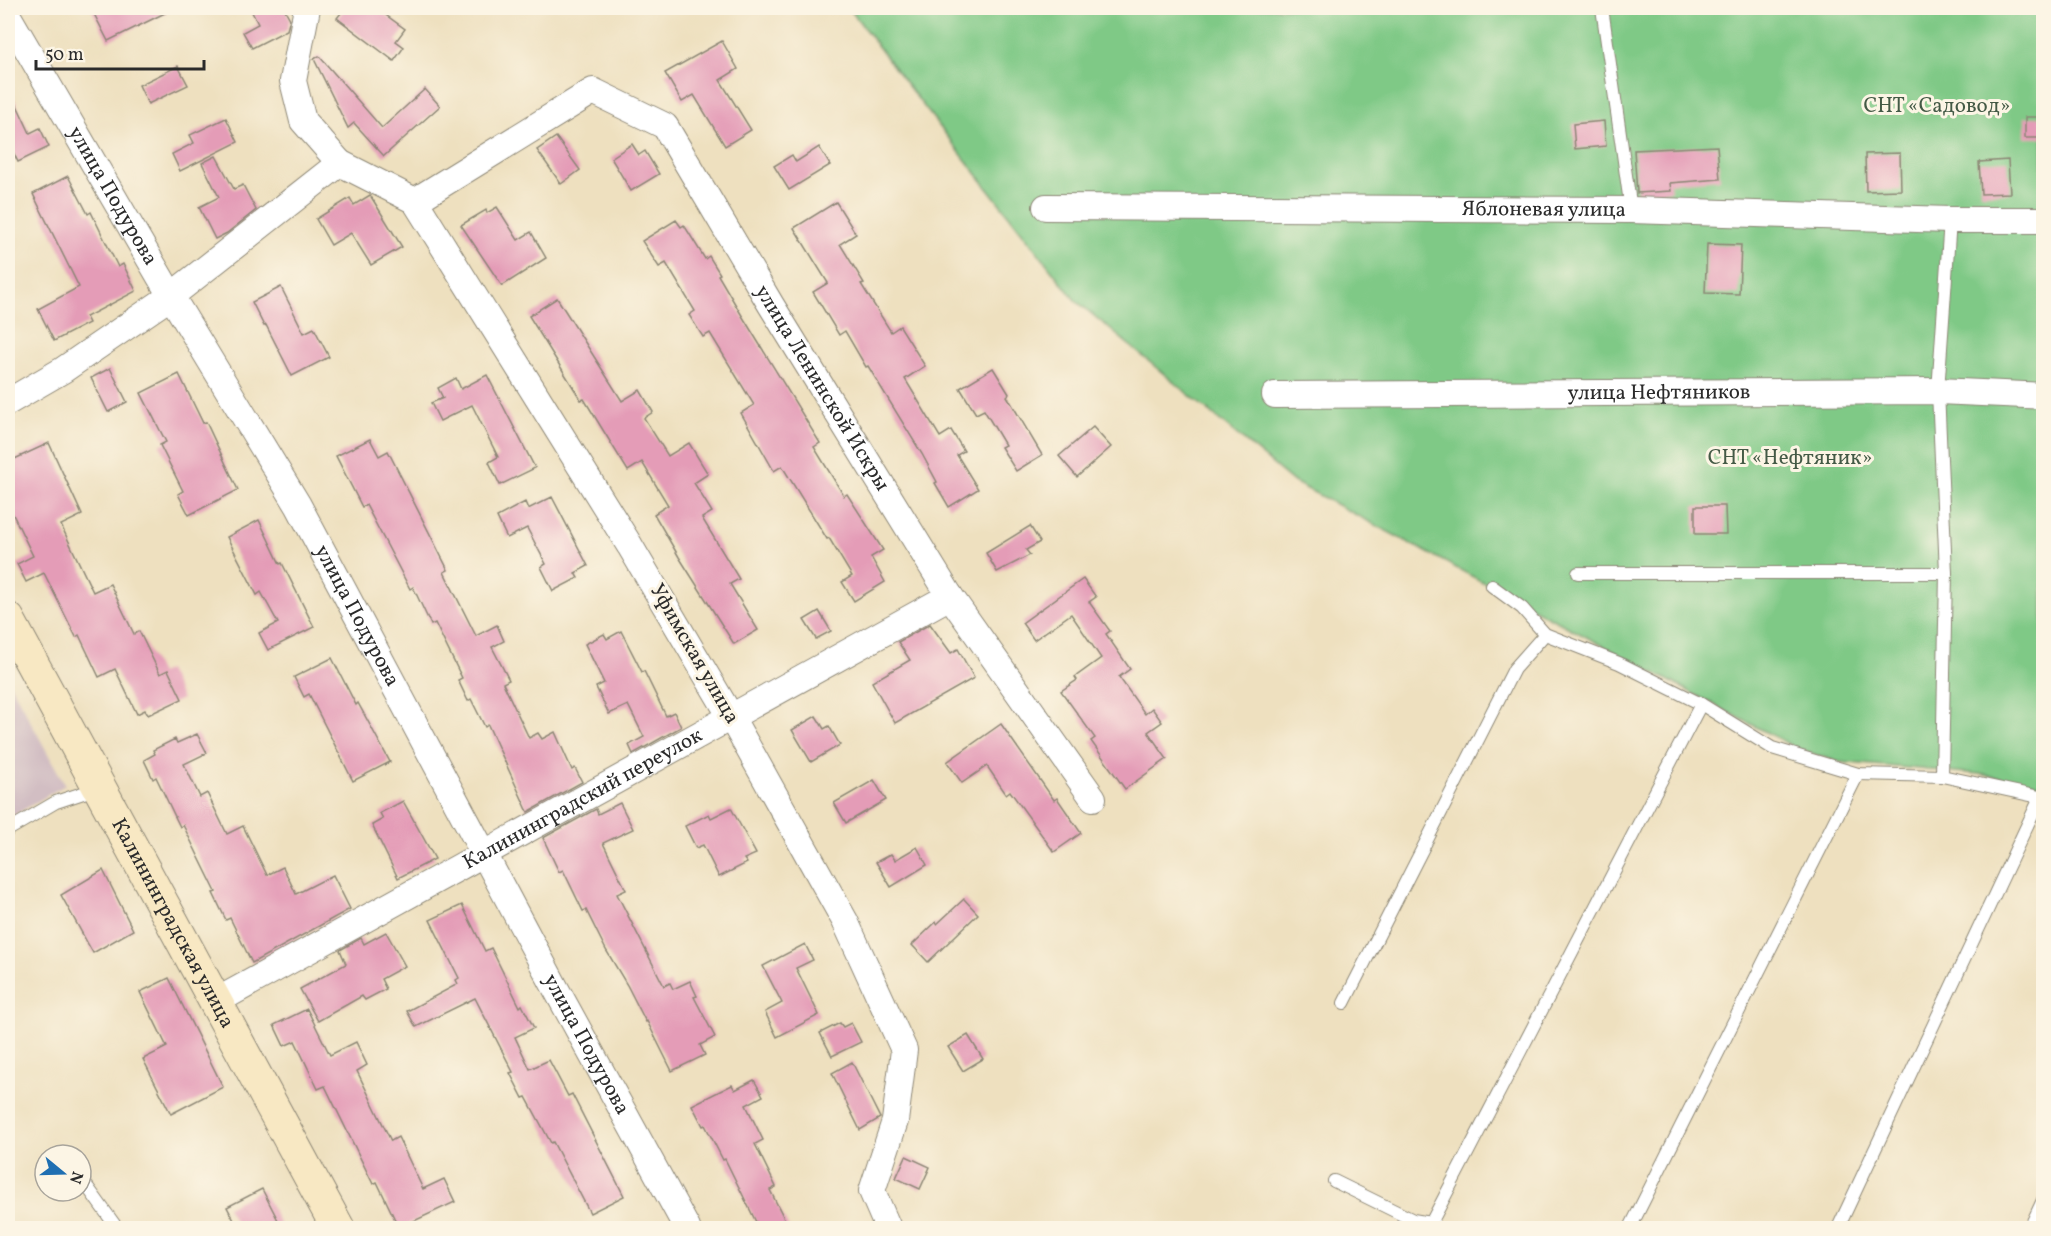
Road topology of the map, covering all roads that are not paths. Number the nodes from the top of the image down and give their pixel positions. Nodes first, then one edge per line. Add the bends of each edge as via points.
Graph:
1 (307, 8) edge
2 (1602, 8) edge
3 (8, 16) edge
4 (340, 163) junction
5 (415, 201) junction
6 (1046, 207) dead end
7 (1631, 210) junction
8 (1950, 220) junction
9 (2043, 220) edge
10 (171, 296) junction
11 (1938, 391) junction
12 (1275, 395) dead end
13 (2043, 396) edge
14 (8, 402) edge
15 (1578, 573) dead end
16 (1946, 573) junction
17 (1492, 586) dead end
18 (950, 596) junction
19 (8, 619) edge
20 (1545, 634) junction
21 (1701, 704) junction
22 (731, 717) junction
23 (1858, 774) junction
24 (1942, 776) junction
25 (99, 788) junction
26 (1093, 798) dead end
27 (2042, 798) edge
28 (8, 830) edge
29 (484, 853) junction
30 (215, 1002) junction
31 (1344, 1003) dead end
32 (1334, 1181) dead end
33 (93, 1195) edge
34 (2043, 1198) edge
35 (117, 1228) edge
36 (338, 1228) edge
37 (687, 1228) edge
38 (888, 1228) edge
39 (1630, 1228) edge
40 (1838, 1228) edge
41 (2030, 1228) edge

1 - 4 street via 293,81 303,121
2 - 7 lane
3 - 10 street, улица Подурова
4 - 5 street
4 - 10 street
5 - 18 street, улица Ленинской Искры via 593,91 665,126
5 - 22 street, Уфимская улица via 630,546
6 - 7 street, Яблоневая улица
7 - 8 street, Яблоневая улица
8 - 9 street, Яблоневая улица
8 - 11 lane
10 - 14 street via 63,370
10 - 29 street, улица Подурова via 298,505
11 - 12 street, улица Нефтяников
11 - 13 street, улица Нефтяников
11 - 16 lane
15 - 16 lane
16 - 24 lane
17 - 20 lane via 1522,608
18 - 22 street, Калининградский переулок
18 - 26 street, улица Ленинской Искры
19 - 25 street, Калининградская улица
20 - 21 lane via 1619,663
20 - 31 lane via 1514,669
21 - 23 lane via 1772,748
21 - 32 lane via 1431,1223 1413,1220
22 - 29 street, Калининградский переулок
22 - 38 street, Уфимская улица via 845,921 904,1050 895,1121 873,1191
23 - 24 lane
23 - 39 lane
24 - 27 lane
25 - 28 lane via 56,802
25 - 30 street, Калининградская улица
27 - 40 lane
29 - 30 street, Калининградский переулок
29 - 37 street, улица Подурова
30 - 36 street, Калининградская улица
33 - 35 lane
34 - 41 lane

